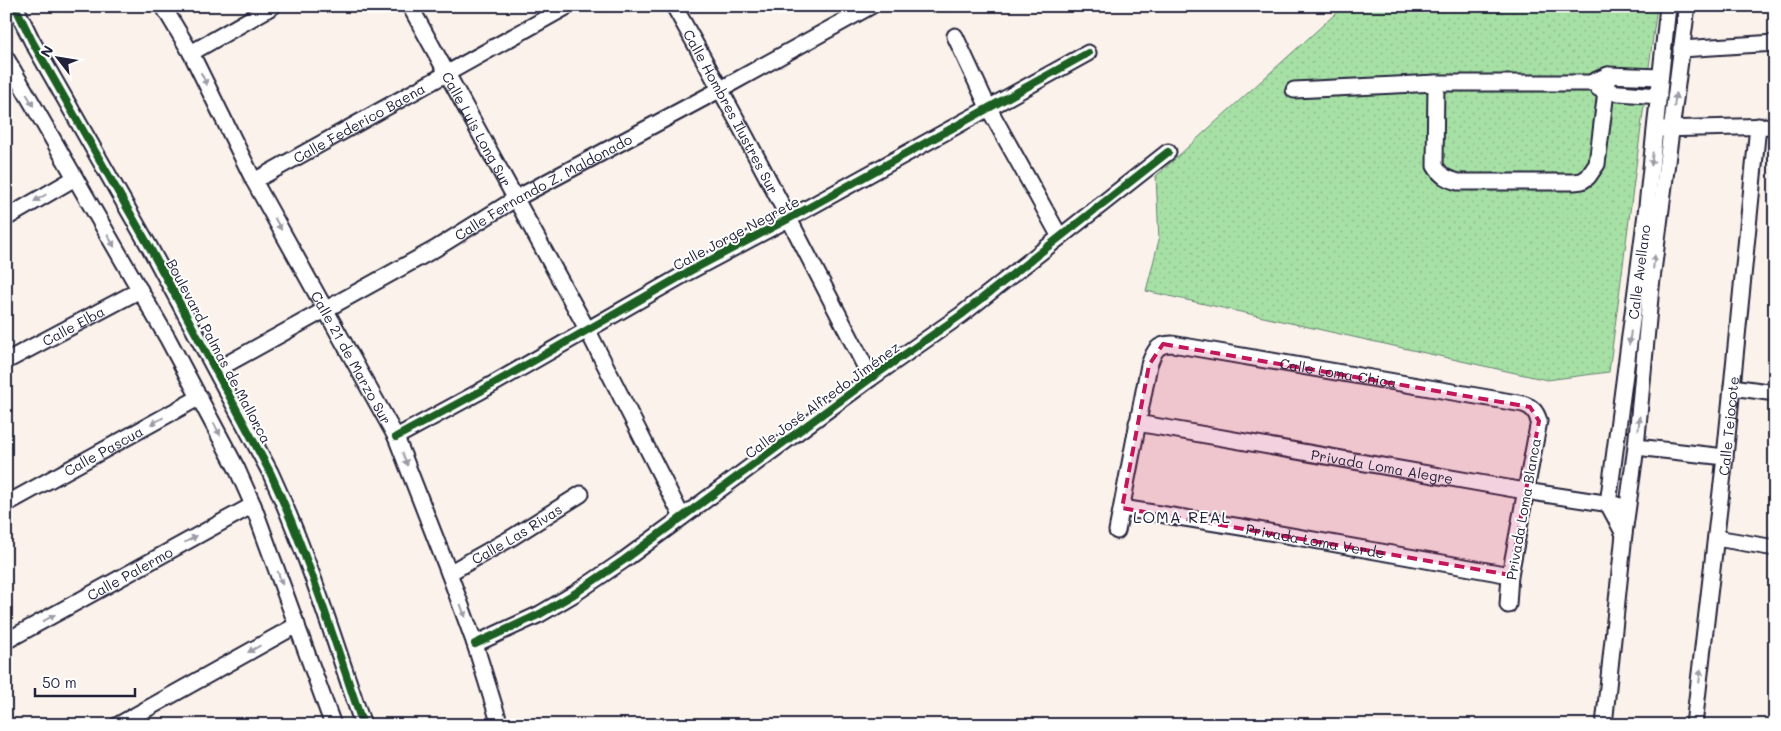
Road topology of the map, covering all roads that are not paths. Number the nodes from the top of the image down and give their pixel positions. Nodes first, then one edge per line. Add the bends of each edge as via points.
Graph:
1 (15, 6) edge
2 (163, 6) edge
3 (273, 6) edge
4 (410, 6) edge
5 (568, 6) edge
6 (674, 6) edge
7 (871, 6) edge
8 (1668, 6) edge
9 (1687, 6) edge
10 (955, 36) dead end
11 (1775, 43) edge
12 (1681, 49) junction
13 (191, 53) junction
14 (1088, 53) dead end
15 (6, 58) edge
16 (448, 73) junction
17 (1608, 76) junction
18 (1660, 77) junction
19 (1590, 83) junction
20 (1436, 84) junction
21 (721, 89) junction
22 (1294, 90) dead end
23 (1606, 92) junction
24 (1658, 96) junction
25 (988, 107) junction
26 (1758, 126) junction
27 (1775, 126) edge
28 (1672, 128) junction
29 (1656, 130) junction
30 (1168, 152) dead end
31 (74, 178) junction
32 (254, 181) junction
33 (514, 199) junction
34 (6, 218) edge
35 (790, 218) junction
36 (1060, 237) junction
37 (140, 290) junction
38 (327, 310) junction
39 (587, 329) junction
40 (6, 360) edge
41 (216, 370) junction
42 (871, 378) junction
43 (1732, 388) junction
44 (1775, 393) edge
45 (200, 397) junction
46 (1537, 414) joint
47 (1137, 423) junction
48 (396, 437) junction
49 (1636, 447) junction
50 (1725, 457) junction
51 (1524, 491) junction
52 (581, 494) dead end
53 (6, 504) edge
54 (1608, 504) junction
55 (253, 505) junction
56 (1628, 506) junction
57 (1122, 508) junction
58 (682, 517) junction
59 (1117, 531) dead end
60 (1624, 534) junction
61 (1716, 538) junction
62 (1775, 548) edge
63 (449, 573) junction
64 (1510, 575) junction
65 (1508, 605) dead end
66 (297, 625) junction
67 (6, 641) edge
68 (475, 644) junction
69 (118, 725) edge
70 (333, 725) edge
71 (363, 725) edge
72 (500, 725) edge
73 (1604, 725) edge
74 (1694, 725) edge

1 - 41 street, Boulevard Palmas de Mallorca
2 - 13 street, Calle 21 de Marzo Sur
3 - 13 street
4 - 16 street, Calle Luis Long Sur
5 - 16 street, Calle Federico Baena
6 - 21 street, Calle Hombres Ilustres Sur
7 - 21 street, Calle Fernando Z. Maldonado
8 - 18 street, Calle Avellano
9 - 12 street, Calle Avellano
10 - 25 street
11 - 12 street
28 -> 12 street, Calle Avellano
13 -> 32 street, Calle 21 de Marzo Sur
14 - 25 street, Calle Jorge Negrete
15 -> 31 street
16 - 32 street, Calle Federico Baena
16 - 33 street, Calle Luis Long Sur
17 - 18 street
17 - 19 street
17 - 23 street
18 - 24 street, Calle Avellano
19 - 20 street
19 - 23 street
20 - 22 street
20 - 23 street via 1435,166 1447,179 1458,182 1582,181 1597,164
21 - 33 street, Calle Fernando Z. Maldonado
21 - 35 street, Calle Hombres Ilustres Sur
23 - 24 street
24 - 29 street, Calle Avellano
25 - 35 street, Calle Jorge Negrete
25 - 36 street
26 - 27 street
26 - 28 street
26 - 43 street, Calle Tejocote
28 - 29 street
49 -> 28 street, Calle Avellano via 1651,287
29 -> 54 street, Calle Avellano
30 - 36 street, Calle José Alfredo Jiménez
31 -> 34 street
31 -> 37 street
32 -> 38 street, Calle 21 de Marzo Sur
33 - 38 street, Calle Fernando Z. Maldonado via 435,249
33 - 39 street, Calle Luis Long Sur
35 - 39 street, Calle Jorge Negrete
35 - 42 street, Calle Hombres Ilustres Sur
36 - 42 street, Calle José Alfredo Jiménez via 962,315
37 - 40 street, Calle Elba
37 - 45 street
38 - 41 street, Calle Fernando Z. Maldonado
38 - 48 street, Calle 21 de Marzo Sur
39 - 48 street, Calle Jorge Negrete
39 - 58 street, Calle Luis Long Sur
41 - 71 street, Boulevard Palmas de Mallorca via 284,501
42 - 58 street, Calle José Alfredo Jiménez
43 - 44 street
43 - 50 street, Calle Tejocote
45 -> 53 street, Calle Pascua
45 -> 55 street
46 - 47 street, Calle Loma Chica via 1523,404 1163,344 1149,365
46 - 51 street, Privada Loma Blanca via 1539,421
47 - 51 street, Privada Loma Alegre
47 - 57 street
48 -> 63 street, Calle 21 de Marzo Sur
49 - 50 street
49 - 56 street, Calle Avellano
50 - 61 street, Calle Tejocote
51 - 54 street, Privada Loma Alegre
51 - 64 street, Privada Loma Blanca
52 - 63 street, Calle Las Rivas
54 - 56 street, Privada Loma Alegre
54 - 60 street
55 -> 66 street
67 -> 55 street, Calle Palermo
56 - 60 street, Calle Avellano
57 - 59 street
57 - 64 street, Privada Loma Verde
58 - 68 street, Calle José Alfredo Jiménez via 574,594 540,614
60 - 73 street, Calle Avellano
61 - 62 street
74 -> 61 street, Calle Tejocote
63 -> 68 street, Calle 21 de Marzo Sur
64 - 65 street, Privada Loma Blanca
66 -> 69 street
66 - 70 street
68 - 72 street, Calle 21 de Marzo Sur

